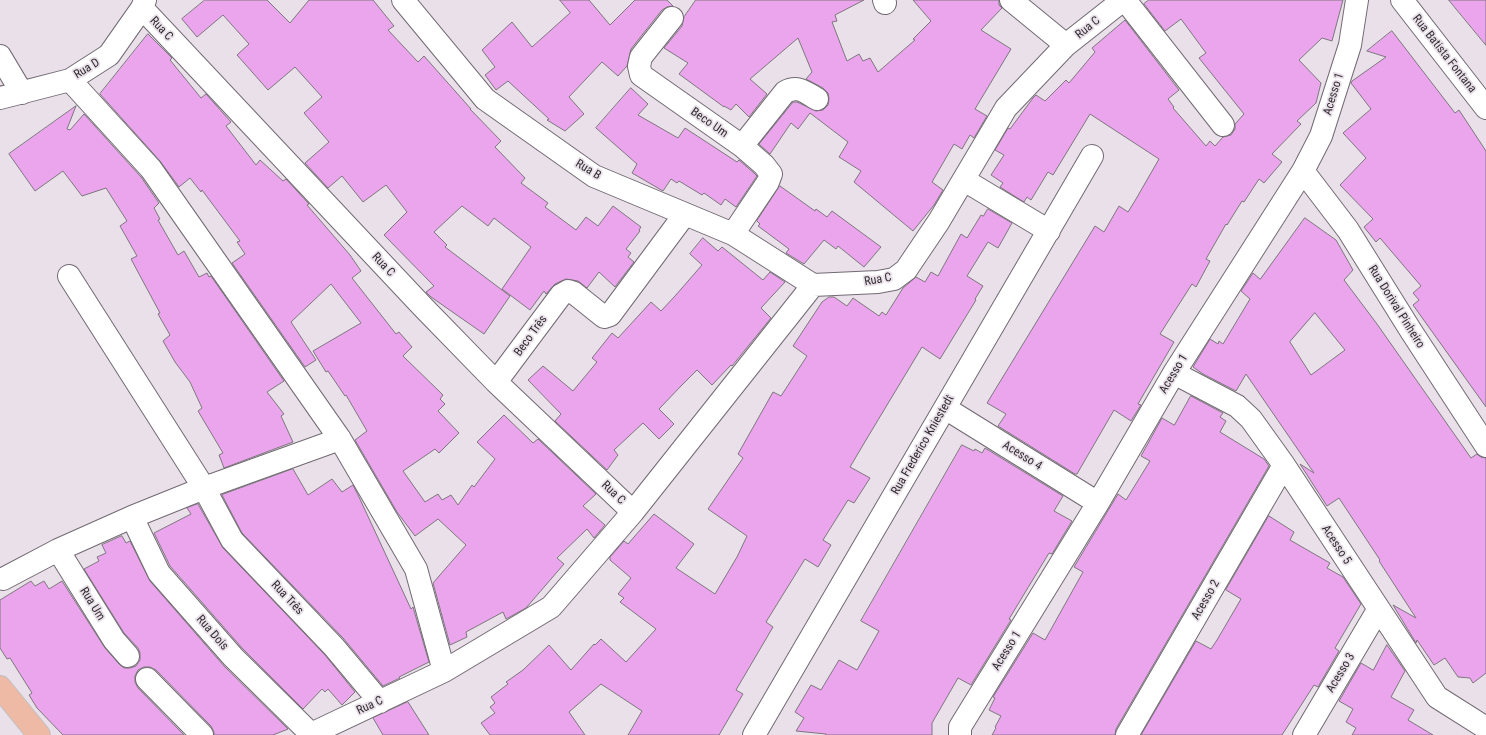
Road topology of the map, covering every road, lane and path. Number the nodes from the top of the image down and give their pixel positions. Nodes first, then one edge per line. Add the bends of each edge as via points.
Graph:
1 (403, 0) edge
2 (1011, 0) edge
3 (1124, 0) edge
4 (1357, 0) edge
5 (1402, 0) edge
6 (143, 4) edge
7 (672, 18) dead end
8 (1066, 46) junction
9 (0, 56) edge
10 (70, 80) junction
11 (22, 92) junction
12 (0, 98) edge
13 (817, 99) dead end
14 (1486, 108) edge
15 (1223, 125) dead end
16 (742, 146) junction
17 (1092, 156) dead end
18 (1303, 171) junction
19 (964, 180) junction
20 (686, 214) junction
21 (1049, 230) junction
22 (733, 234) junction
23 (69, 276) dead end
24 (813, 285) junction
25 (1174, 373) junction
26 (496, 382) junction
27 (945, 408) junction
28 (340, 439) junction
29 (1486, 446) edge
30 (1284, 465) junction
31 (204, 488) junction
32 (1098, 503) junction
33 (633, 512) junction
34 (132, 517) junction
35 (58, 550) junction
36 (3, 579) dead end
37 (1378, 610) junction
38 (128, 656) dead end
39 (444, 671) junction
40 (148, 679) dead end
41 (0, 687) edge
42 (380, 702) junction
43 (1486, 728) edge
44 (756, 734) edge
45 (39, 735) edge
46 (202, 735) edge
47 (310, 735) edge
48 (960, 735) edge
49 (1127, 735) edge
50 (1304, 735) edge

1 - 20 street, Rua B via 485,99 594,176
2 - 8 street
3 - 8 street, Rua C
3 - 15 street
4 - 18 street, Acesso 1 via 1350,45 1324,128
5 - 14 street, Rua Batista Fontana
6 - 10 street, Rua D via 109,55
6 - 26 street, Rua C via 422,306
7 - 16 street, Beco Um via 641,57 641,75
8 - 19 street, Rua C via 1006,108
9 - 11 street
10 - 11 street, Rua D
10 - 28 street via 151,169
11 - 12 street, Rua D
13 - 16 street via 792,88 785,92
16 - 22 street, Beco Um via 771,174
17 - 21 street, Rua Frederico Kniestedt
18 - 25 street, Acesso 1
18 - 29 street, Rua Dorival Pinheiro via 1348,230
19 - 21 street
19 - 24 street, Rua C via 906,270 894,279
20 - 22 street, Rua B
20 - 26 street, Beco Três via 615,311 604,317 574,293 568,291 561,295
21 - 27 street, Rua Frederico Kniestedt
22 - 24 street, Rua B
23 - 31 street, Rua Três
24 - 33 street, Rua C
25 - 30 street, Acesso 5 via 1237,406 1251,419
25 - 32 street, Acesso 1
26 - 33 street, Rua C
27 - 32 street, Acesso 4
27 - 44 street, Rua Frederico Kniestedt
28 - 31 street
28 - 39 street via 416,569
30 - 37 street, Acesso 5
30 - 49 street, Acesso 2
31 - 34 street
31 - 42 street, Rua Três via 232,540 334,647
32 - 48 street, Acesso 1 via 960,727
33 - 39 street, Rua C via 551,607
34 - 35 street
34 - 47 street, Rua Dois via 159,572 233,657
35 - 36 street
35 - 38 street, Rua Um via 114,640
37 - 43 street, Acesso 5 via 1437,697
37 - 50 street, Acesso 3
39 - 42 street, Rua C
40 - 46 street
41 - 45 main road
42 - 47 street, Rua C

